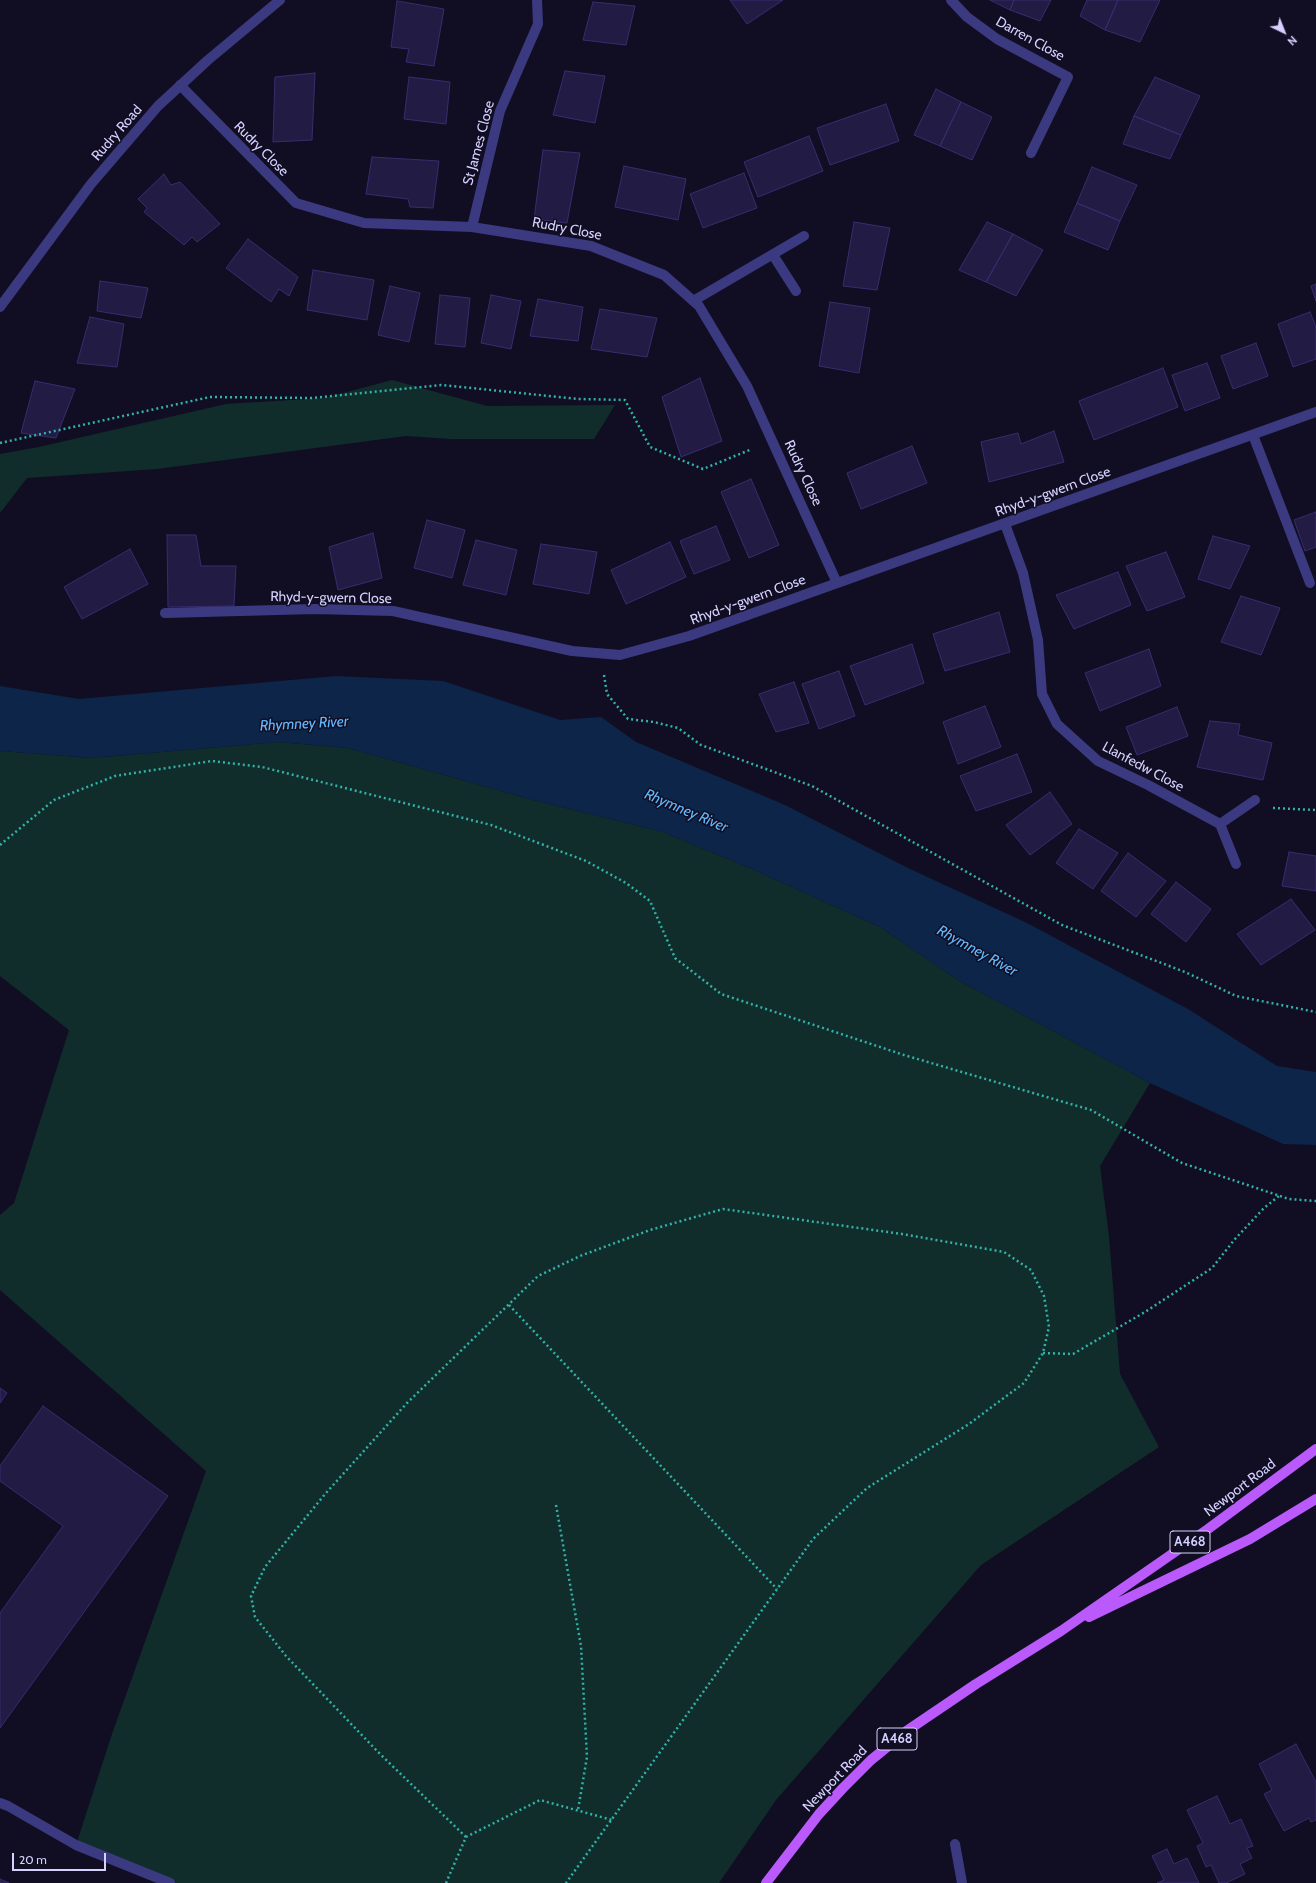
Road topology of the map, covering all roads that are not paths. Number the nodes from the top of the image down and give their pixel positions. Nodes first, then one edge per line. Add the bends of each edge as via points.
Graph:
1 (280, 0) edge
2 (537, 0) edge
3 (951, 0) edge
4 (180, 85) junction
5 (1031, 153) dead end
6 (472, 227) junction
7 (804, 236) dead end
8 (773, 255) junction
9 (796, 291) dead end
10 (693, 301) junction
11 (0, 307) edge
12 (1316, 412) edge
13 (1253, 436) junction
14 (1005, 524) junction
15 (837, 583) junction
16 (1310, 583) dead end
17 (165, 613) dead end
18 (1255, 800) road end
19 (1220, 824) junction
20 (1236, 864) dead end
21 (1316, 1449) edge
22 (1316, 1499) edge
23 (1061, 1631) junction
24 (0, 1803) edge
25 (955, 1844) dead end
26 (170, 1883) edge
27 (766, 1883) edge
28 (962, 1883) edge

1 - 4 street, Rudry Road
2 - 6 street, St James Close via 538,24 500,111
3 - 5 street, Darren Close via 967,17 996,39 1068,77
4 - 6 street, Rudry Close via 296,203 364,224
4 - 11 street, Rudry Road via 158,106 91,184
6 - 10 street, Rudry Close via 591,246 664,275
7 - 8 street
8 - 9 street
8 - 10 street
10 - 15 street, Rudry Close via 699,306 747,386
12 - 13 street, Rhyd-y-gwern Close
13 - 14 street, Rhyd-y-gwern Close
13 - 16 street
14 - 15 street, Rhyd-y-gwern Close
14 - 19 street, Llanfedw Close via 1023,573 1038,640 1042,694 1057,724 1098,761
15 - 17 street, Rhyd-y-gwern Close via 689,636 620,655 572,651 393,611 315,609
18 - 19 street
19 - 20 street
21 - 23 main road, Newport Road / A468 via 1208,1529
22 - 23 main road, Newport Road via 1250,1539
23 - 27 main road, Newport Road / A468 via 949,1702 871,1760 819,1814
24 - 26 street via 76,1846
25 - 28 street

